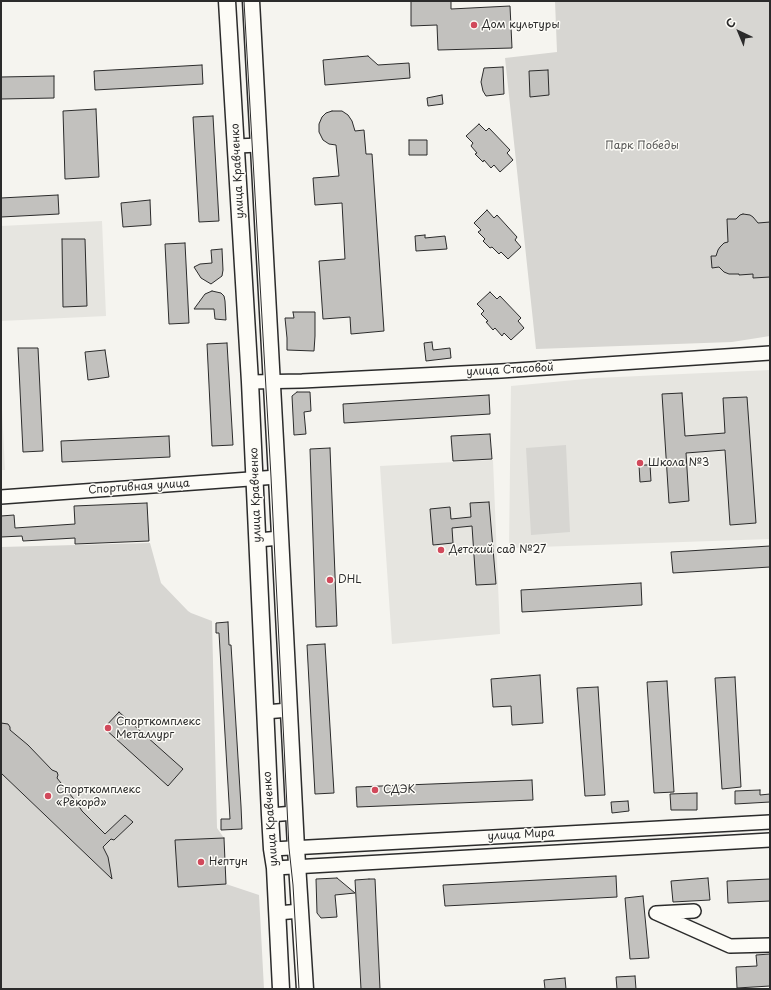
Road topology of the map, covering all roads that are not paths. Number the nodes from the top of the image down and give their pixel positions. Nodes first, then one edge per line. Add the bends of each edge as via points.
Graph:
1 (227, 1) edge
2 (251, 1) edge
3 (259, 145) junction
4 (237, 146) junction
5 (770, 353) edge
6 (250, 382) junction
7 (272, 382) junction
8 (277, 477) junction
9 (255, 478) junction
10 (1, 498) edge
11 (280, 538) junction
12 (258, 540) junction
13 (289, 710) junction
14 (265, 712) junction
15 (294, 813) junction
16 (270, 815) junction
17 (770, 822) edge
18 (770, 840) edge
19 (296, 848) junction
20 (272, 850) junction
21 (298, 866) junction
22 (275, 868) junction
23 (301, 911) junction
24 (694, 911) dead end
25 (277, 913) junction
26 (770, 944) edge
27 (281, 989) edge
28 (306, 989) edge

1 - 4 main road, улица Кравченко
2 - 3 main road, улица Кравченко
3 - 4 street
3 - 7 main road, улица Кравченко
4 - 6 main road, улица Кравченко
5 - 7 street, улица Стасовой via 500,371
6 - 7 street, улица Стасовой
6 - 9 main road, улица Кравченко
7 - 8 main road, улица Кравченко
8 - 9 street, Спортивная улица
8 - 11 main road, улица Кравченко
9 - 10 street, Спортивная улица
9 - 12 main road, улица Кравченко
11 - 12 street
11 - 13 main road, улица Кравченко
12 - 14 main road, улица Кравченко
13 - 14 street
13 - 15 main road, улица Кравченко
14 - 16 main road, улица Кравченко
15 - 16 street
15 - 19 main road, улица Кравченко
16 - 20 main road, улица Кравченко
17 - 19 street, улица Мира
18 - 21 street, улица Мира
19 - 20 street, улица Мира
19 - 21 main road, улица Кравченко
20 - 22 main road, улица Кравченко
21 - 22 street, улица Мира
21 - 23 main road, улица Кравченко
22 - 25 main road, улица Кравченко
23 - 25 street
23 - 28 main road, улица Кравченко
24 - 26 street via 656,913 730,946
25 - 27 main road, улица Кравченко

